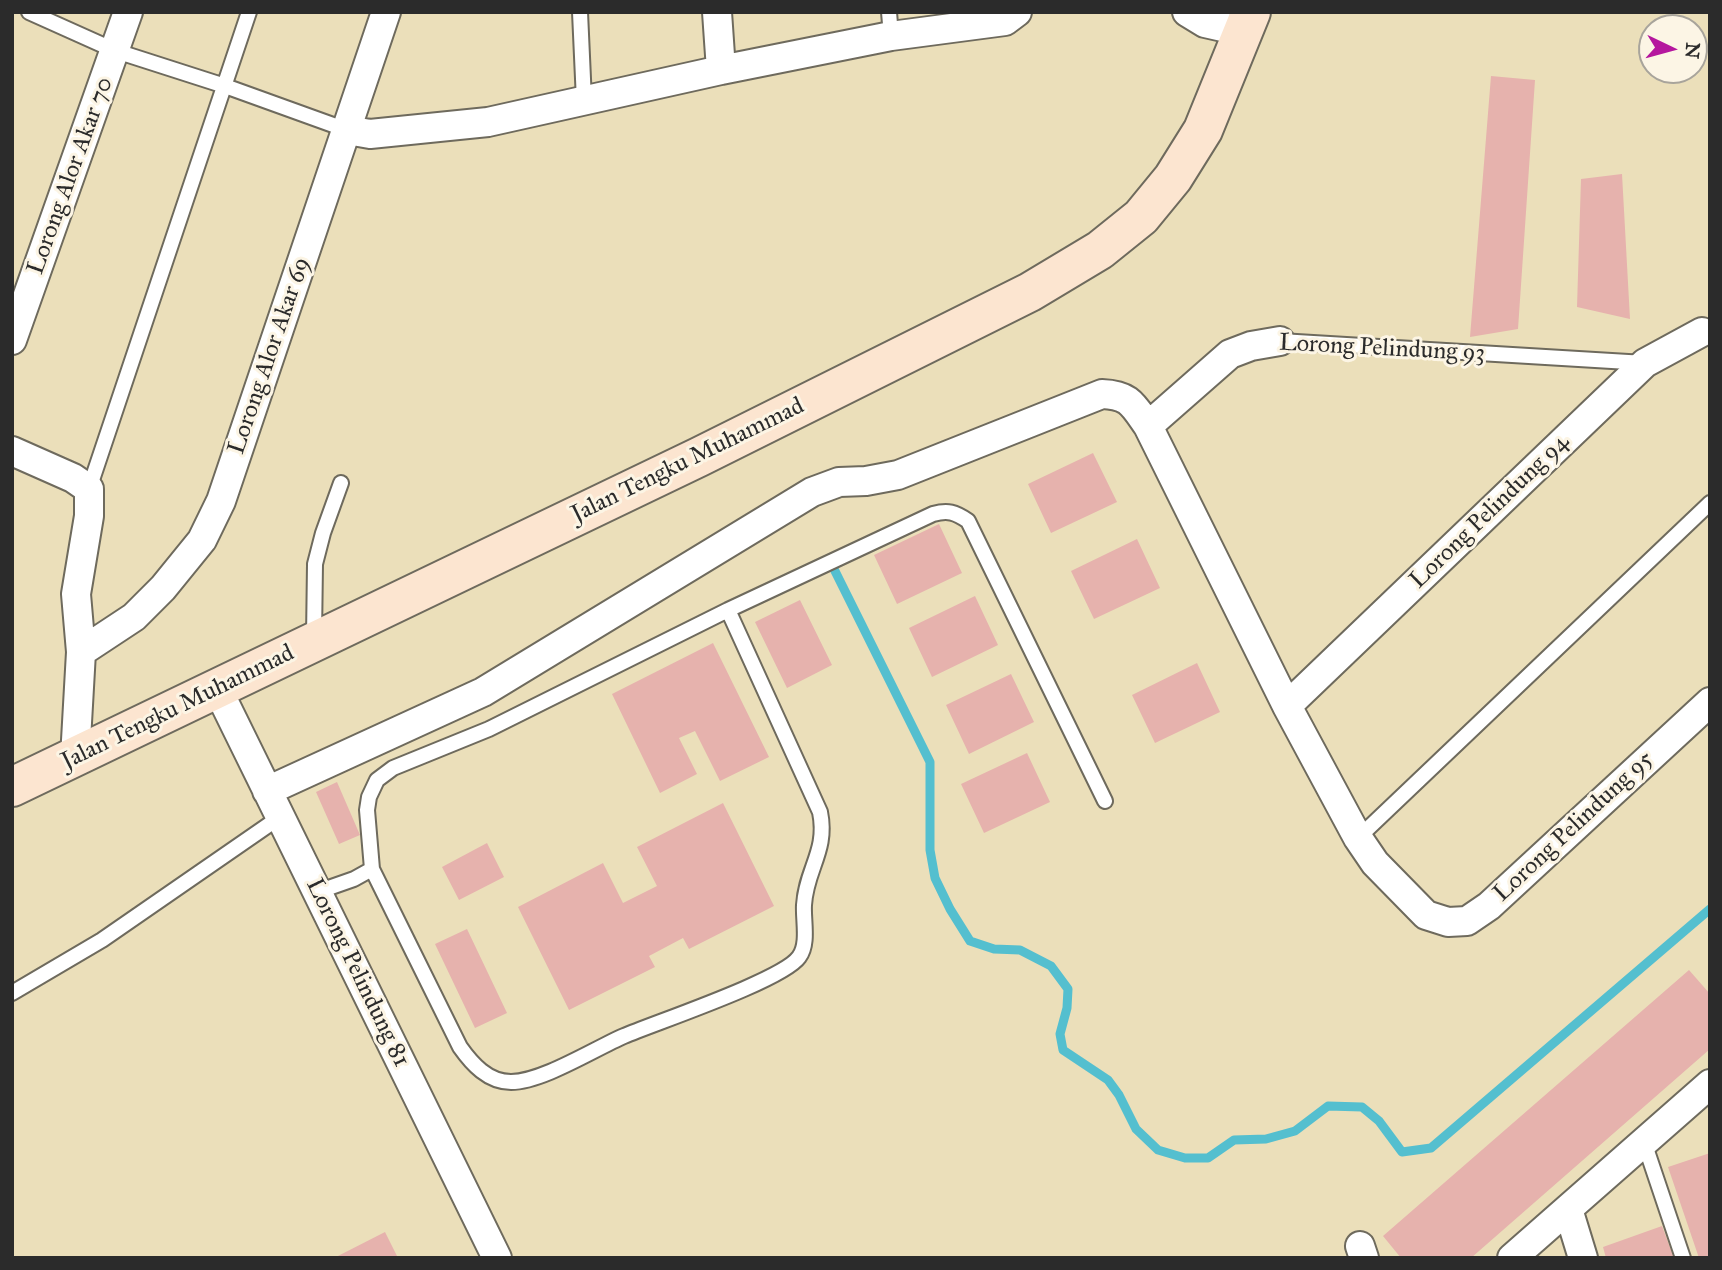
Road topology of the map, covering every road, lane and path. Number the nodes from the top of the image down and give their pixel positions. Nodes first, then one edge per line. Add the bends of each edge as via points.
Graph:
1 (29, 12) edge
2 (128, 12) edge
3 (249, 12) edge
4 (386, 12) edge
5 (580, 12) edge
6 (717, 12) edge
7 (1017, 12) edge
8 (1187, 12) edge
9 (1248, 22) edge
10 (890, 24) edge
11 (116, 51) junction
12 (721, 70) junction
13 (225, 86) junction
14 (584, 101) junction
15 (347, 130) junction
16 (1706, 332) edge
17 (12, 340) edge
18 (1280, 341) joint
19 (1645, 363) junction
20 (1148, 426) junction
21 (12, 451) edge
22 (341, 483) dead end
23 (89, 489) junction
24 (1710, 503) edge
25 (728, 610) junction
26 (314, 642) junction
27 (81, 652) junction
28 (217, 688) junction
29 (1710, 702) edge
30 (1287, 706) junction
31 (75, 758) junction
32 (12, 787) edge
33 (267, 790) junction
34 (1105, 801) dead end
35 (280, 817) junction
36 (1358, 838) junction
37 (372, 869) junction
38 (317, 892) junction
39 (12, 993) edge
40 (1710, 1084) edge
41 (1644, 1142) junction
42 (1567, 1209) junction
43 (497, 1258) edge
44 (1512, 1258) edge
45 (1583, 1258) edge
46 (1683, 1258) edge

1 - 11 lane
2 - 11 street, Lorong Alor Akar 70
3 - 13 lane
4 - 15 street, Lorong Alor Akar 69
5 - 14 lane
6 - 12 street
7 - 10 street via 1005,21
8 - 9 street via 1205,23
9 - 26 main road, Jalan Tengku Muhammad via 1203,130 1173,178 1141,217 1100,250 1030,292
10 - 12 street
11 - 13 lane
11 - 17 street, Lorong Alor Akar 70
12 - 14 street
13 - 15 lane
13 - 23 lane
14 - 15 street via 475,123 370,134
15 - 27 street, Lorong Alor Akar 69 via 221,501 202,540 134,617
16 - 19 street, Lorong Pelindung 94
18 - 19 lane, Lorong Pelindung 93
18 - 20 street, Lorong Pelindung 93 via 1230,354
19 - 30 street, Lorong Pelindung 94
20 - 30 street
20 - 33 street via 1130,401 1117,394 1102,394 898,475 839,482 811,492 483,692
21 - 23 street
22 - 26 lane via 315,564
23 - 27 street via 76,594
24 - 36 lane
25 - 34 lane via 933,514 957,514 968,521
25 - 37 lane via 489,729 393,768 377,780 369,797
25 - 37 lane via 824,828 804,901 804,945 789,966 527,1081 507,1082 473,1065 460,1047
26 - 28 main road, Jalan Tengku Muhammad
27 - 31 street
28 - 31 main road, Jalan Tengku Muhammad
28 - 33 street, Lorong Pelindung 81
29 - 36 street, Lorong Pelindung 95 via 1489,906 1467,921 1447,922 1426,915 1374,863
30 - 36 street
31 - 32 main road, Jalan Tengku Muhammad
33 - 35 street, Lorong Pelindung 81
35 - 38 street, Lorong Pelindung 81
35 - 39 lane via 102,940
37 - 38 lane
38 - 43 street, Lorong Pelindung 81
40 - 41 street
41 - 42 street
41 - 46 lane
42 - 44 street
42 - 45 street

